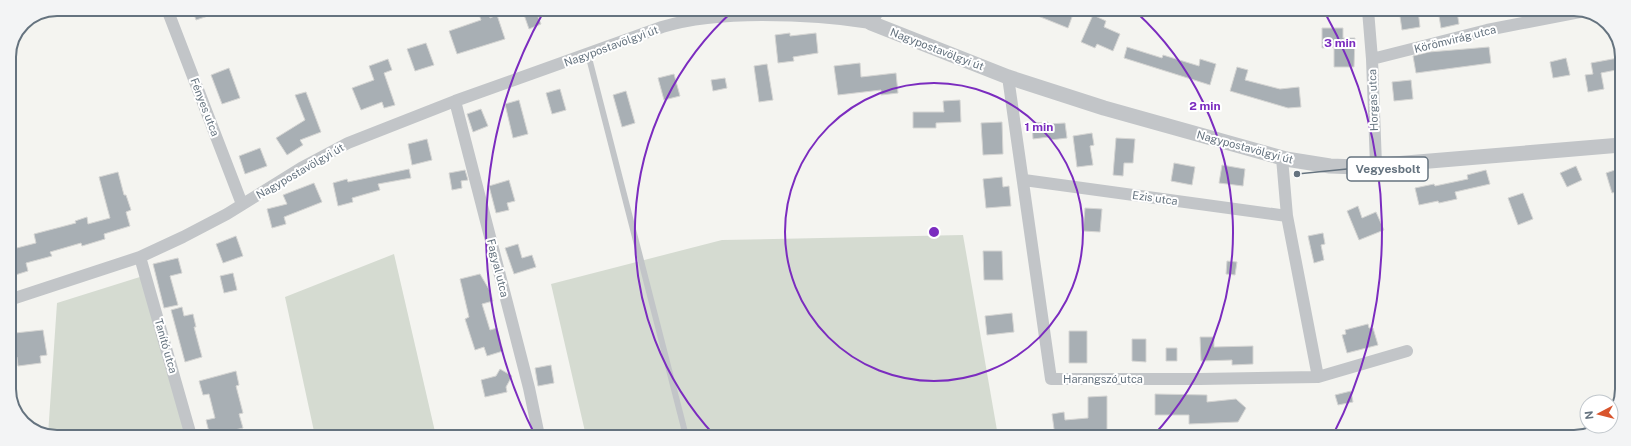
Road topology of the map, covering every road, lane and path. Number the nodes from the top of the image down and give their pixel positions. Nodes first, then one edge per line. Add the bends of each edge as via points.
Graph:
1 (170, 16) edge
2 (719, 16) edge
3 (806, 16) edge
4 (867, 16) edge
5 (875, 16) edge
6 (1368, 16) edge
7 (1552, 16) edge
8 (871, 23) junction
9 (588, 54) junction
10 (1372, 59) junction
11 (1008, 77) junction
12 (455, 101) junction
13 (1615, 146) edge
14 (1282, 158) junction
15 (1376, 165) junction
16 (1024, 180) junction
17 (242, 204) junction
18 (1287, 216) junction
19 (140, 257) junction
20 (16, 298) edge
21 (1407, 351) dead end
22 (1318, 377) junction
23 (189, 430) edge
24 (538, 430) edge
25 (684, 430) edge

1 - 17 street, Fényes utca
2 - 9 street, Nagypostavölgyi út via 696,18 668,25
3 - 8 street, Nagypostavölgyi út
4 - 8 street
5 - 8 street
6 - 10 street, Horgas utca
7 - 10 street, Körömvirág utca
8 - 11 street, Nagypostavölgyi út
9 - 12 street, Nagypostavölgyi út
9 - 25 lane
10 - 15 street, Horgas utca
11 - 14 street, Nagypostavölgyi út via 1104,108
11 - 16 street, Harangszó utca
12 - 17 street, Nagypostavölgyi út via 348,143
12 - 24 street, Fagyal utca
13 - 15 street, Nagypostavölgyi út
14 - 15 street, Nagypostavölgyi út via 1330,166
14 - 18 street
16 - 18 street, Ezis utca
16 - 22 street, Harangszó utca via 1051,379
17 - 19 street, Nagypostavölgyi út via 183,238
18 - 22 street
19 - 20 street, Nagypostavölgyi út
19 - 23 street, Tanító utca
21 - 22 street, Harangszó utca

